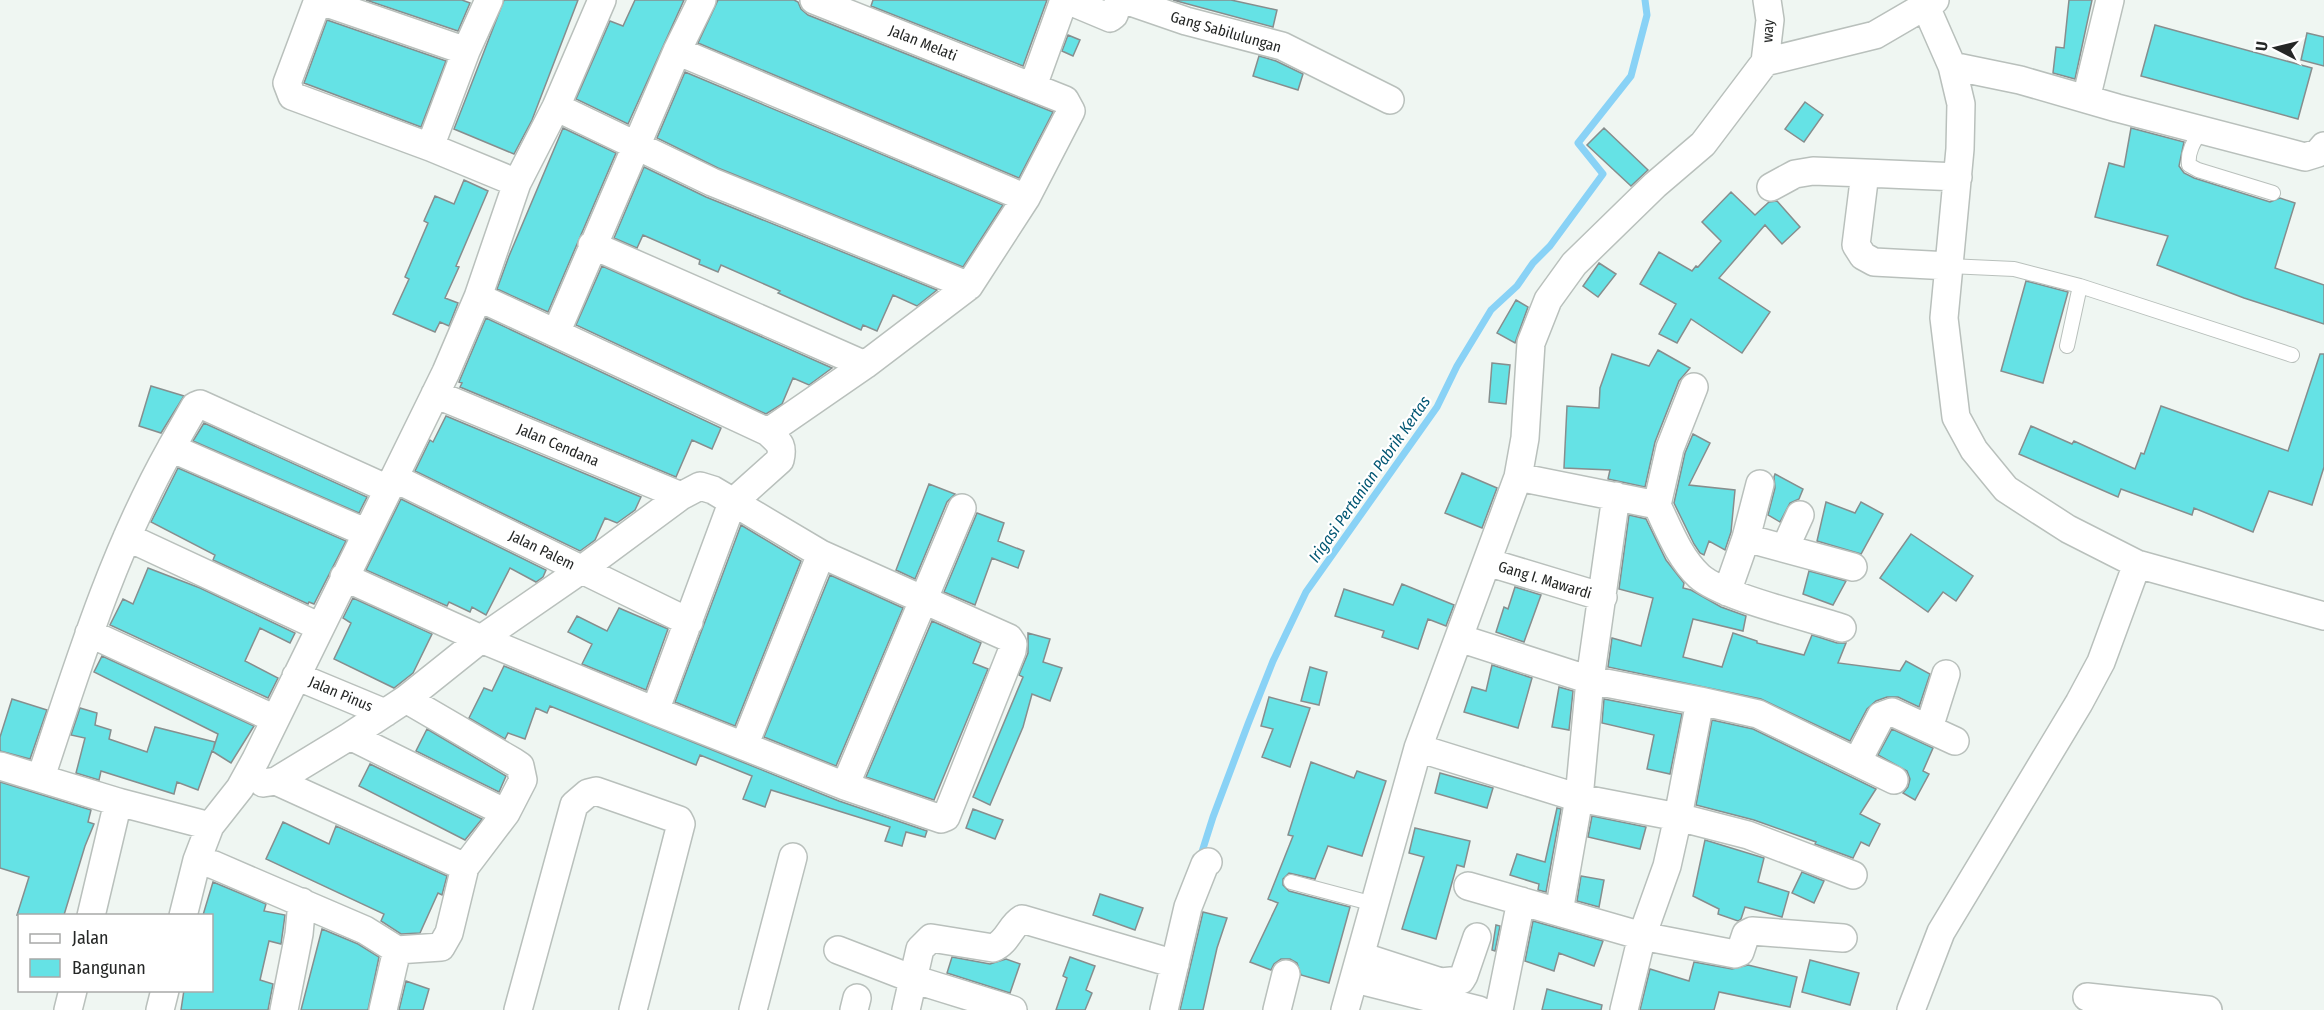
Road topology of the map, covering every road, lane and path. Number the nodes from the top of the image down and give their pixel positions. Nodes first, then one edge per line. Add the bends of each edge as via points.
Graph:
1 (318, 0) edge
2 (489, 0) edge
3 (602, 0) edge
4 (702, 0) edge
5 (814, 0) edge
6 (1065, 0) edge
7 (1119, 0) edge
8 (1125, 0) edge
9 (1767, 0) edge
10 (2110, 0) edge
11 (1928, 2) edge
12 (466, 51) junction
13 (677, 51) junction
14 (1765, 62) junction
15 (1952, 66) junction
16 (1033, 86) junction
17 (2086, 99) junction
18 (1389, 100) dead end
19 (556, 107) junction
20 (2202, 129) junction
21 (2324, 146) edge
22 (430, 147) junction
23 (636, 147) junction
24 (1865, 173) junction
25 (1958, 177) junction
26 (517, 183) junction
27 (1771, 187) dead end
28 (2273, 193) dead end
29 (1026, 198) junction
30 (592, 245) junction
31 (1949, 266) junction
32 (969, 286) junction
33 (2080, 286) junction
34 (478, 297) junction
35 (556, 333) junction
36 (2067, 346) dead end
37 (2292, 355) dead end
38 (865, 364) junction
39 (1694, 387) dead end
40 (435, 394) junction
41 (768, 432) junction
42 (171, 448) junction
43 (1518, 477) junction
44 (391, 484) junction
45 (1760, 484) dead end
46 (681, 496) junction
47 (1616, 496) junction
48 (732, 503) junction
49 (1657, 505) junction
50 (962, 508) dead end
51 (1800, 514) dead end
52 (367, 533) junction
53 (127, 537) junction
54 (1746, 537) junction
55 (1785, 548) junction
56 (821, 554) junction
57 (1486, 562) junction
58 (2138, 564) junction
59 (1853, 567) dead end
60 (581, 570) junction
61 (344, 577) junction
62 (1727, 592) junction
63 (1603, 597) junction
64 (923, 599) junction
65 (2324, 616) edge
66 (689, 622) junction
67 (320, 627) junction
68 (1842, 627) dead end
69 (89, 633) junction
70 (1459, 638) junction
71 (481, 639) junction
72 (1946, 674) dead end
73 (296, 676) junction
74 (1590, 681) junction
75 (1700, 700) junction
76 (396, 706) junction
77 (655, 711) junction
78 (275, 719) junction
79 (1929, 728) junction
80 (350, 736) junction
81 (1956, 741) dead end
82 (744, 746) junction
83 (1418, 748) junction
84 (1857, 762) junction
85 (0, 766) edge
86 (41, 777) junction
87 (1894, 780) dead end
88 (276, 781) junction
89 (845, 786) junction
90 (240, 788) junction
91 (1579, 798) junction
92 (118, 802) junction
93 (506, 813) junction
94 (1678, 817) junction
95 (210, 826) junction
96 (793, 857) dead end
97 (197, 860) junction
98 (1208, 862) dead end
99 (465, 867) junction
100 (1853, 874) dead end
101 (1291, 882) dead end
102 (1468, 886) dead end
103 (1521, 901) junction
104 (302, 902) junction
105 (1374, 903) junction
106 (1559, 912) junction
107 (91, 914) edge
108 (183, 914) edge
109 (1642, 936) junction
110 (1477, 937) dead end
111 (1843, 939) dead end
112 (397, 950) junction
113 (838, 950) dead end
114 (1175, 964) junction
115 (1358, 968) junction
116 (1286, 974) dead end
117 (913, 979) junction
118 (72, 992) edge
119 (164, 992) edge
120 (2087, 998) dead end
121 (1444, 1006) edge
122 (68, 1010) edge
123 (160, 1010) edge
124 (284, 1010) edge
125 (383, 1010) edge
126 (518, 1010) edge
127 (633, 1010) edge
128 (753, 1010) edge
129 (906, 1010) edge
130 (1013, 1010) edge
131 (1164, 1010) edge
132 (1277, 1010) edge
133 (1345, 1010) edge
134 (1479, 1010) edge
135 (1499, 1010) edge
136 (1624, 1010) edge
137 (1911, 1010) edge
138 (2208, 1010) edge

1 - 12 street
1 - 22 street via 287,83 292,96
2 - 12 street
3 - 19 street
4 - 13 street
5 - 16 street, Jalan Melati
6 - 7 street via 1110,18
6 - 16 street
8 - 18 street, Gang Sabilulungan via 1186,21 1282,46
9 - 14 street, way via 1770,20
10 - 17 street
11 - 14 street via 1875,35
11 - 15 street
12 - 22 street
13 - 23 street
13 - 29 street
14 - 43 street via 1703,144 1574,264 1548,300 1531,343 1525,438
15 - 17 street
15 - 25 street via 1961,104
16 - 29 street, Jalan Melati via 1065,100 1071,111
17 - 20 street
19 - 23 street
19 - 26 street
20 - 21 street via 2305,156 2318,153
20 - 28 lane via 2188,157 2189,165
22 - 26 street
23 - 30 street
23 - 32 street via 712,182
24 - 25 street
24 - 27 street via 1813,171 1795,174
24 - 31 street via 1856,245 1863,256 1874,261
25 - 31 street
26 - 34 street
29 - 32 street
30 - 35 street
30 - 38 street
31 - 33 lane via 2014,269
31 - 58 street via 1944,318 1956,417 1974,450 2006,489 2068,529
32 - 38 street
33 - 36 lane
33 - 37 lane
34 - 35 street
34 - 40 street
35 - 41 street
38 - 41 street
39 - 49 street via 1670,448
40 - 44 street
40 - 46 street, Jalan Cendana
41 - 48 street via 783,450 780,460
42 - 44 street, Jalan Palem via 195,406 200,404
42 - 52 street
42 - 53 street
43 - 47 street
43 - 57 street
44 - 52 street
44 - 60 street, Jalan Palem
45 - 54 street
46 - 48 street via 704,486
46 - 60 street
47 - 49 street
47 - 63 street
48 - 56 street
48 - 66 street
49 - 62 street via 1688,564 1701,578
50 - 64 street
51 - 55 street
52 - 61 street
53 - 67 street
53 - 69 street
54 - 55 street
54 - 62 street
55 - 59 street
56 - 64 street
56 - 82 street
57 - 63 street, Gang I. Mawardi
57 - 70 street
58 - 65 street
58 - 137 street via 2101,662 1941,932
60 - 66 street, Jalan Palem
60 - 71 street
61 - 67 street
61 - 71 street
62 - 68 street
63 - 74 street
64 - 89 street
64 - 89 street via 1009,638 1013,644 946,817 941,819
66 - 77 street
67 - 73 street
69 - 78 street
69 - 86 street
70 - 74 street
70 - 83 street
71 - 76 street
71 - 77 street
72 - 79 street
73 - 76 street, Jalan Pinus
73 - 78 street
74 - 75 street
74 - 91 street
75 - 84 street via 1758,714
75 - 94 street
76 - 80 street
76 - 93 street, Jalan Pinus via 520,766 523,780
77 - 82 street
78 - 90 street
79 - 81 street
79 - 84 street via 1886,713
80 - 88 street
80 - 93 street
82 - 89 street
83 - 91 street
83 - 105 street
84 - 87 street
85 - 86 street
86 - 92 street
88 - 90 street
88 - 99 street
90 - 95 street
91 - 94 street
91 - 106 street
92 - 95 street
92 - 107 street
93 - 99 street, Jalan Pinus
94 - 100 street via 1748,835
94 - 109 street via 1667,866
95 - 97 street
96 - 128 street
97 - 104 street
97 - 108 street
98 - 114 street via 1188,907
99 - 112 street via 443,945
101 - 105 lane
102 - 103 street
103 - 106 street
103 - 135 street
104 - 112 street via 365,930
104 - 124 street
105 - 115 street
106 - 109 street
109 - 111 street via 1735,954 1740,952 1746,934 1752,931
109 - 136 street
110 - 115 street via 1461,980 1441,982
112 - 125 street
113 - 117 street
114 - 117 street via 1023,919 993,948 931,938 920,949
114 - 131 street
115 - 121 street
115 - 133 street
116 - 132 street
117 - 129 street
117 - 130 street
118 - 122 street
119 - 123 street
120 - 138 street
121 - 134 street
126 - 127 street via 574,805 596,791 679,820 681,824

